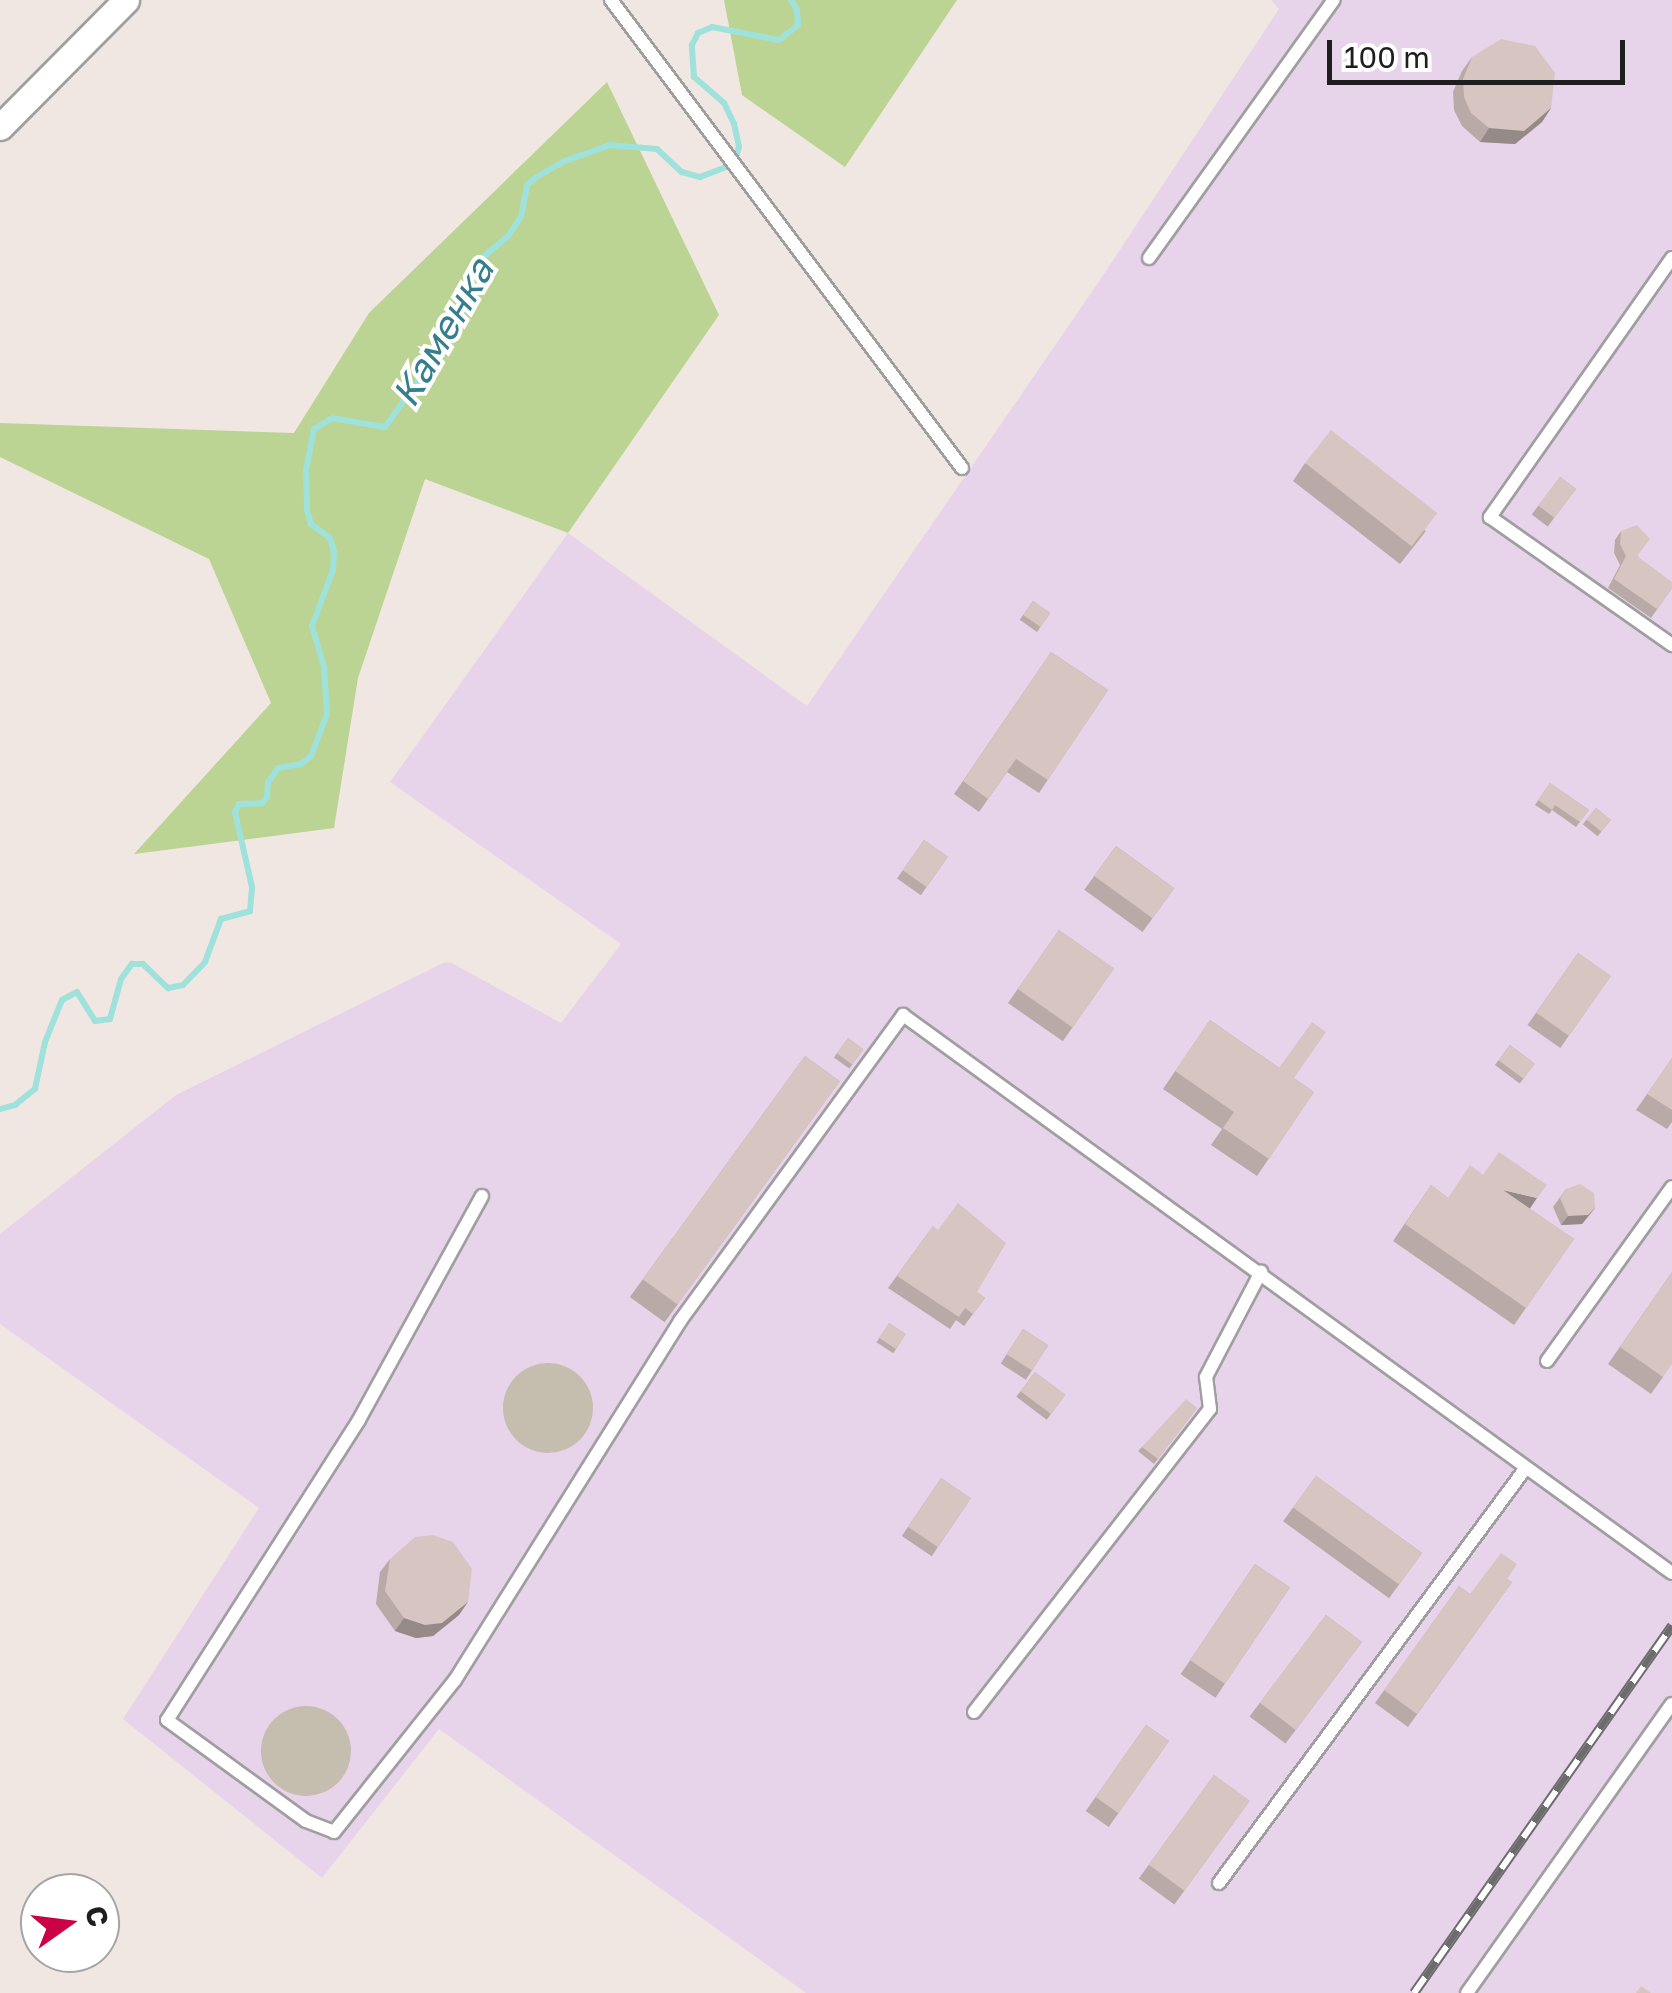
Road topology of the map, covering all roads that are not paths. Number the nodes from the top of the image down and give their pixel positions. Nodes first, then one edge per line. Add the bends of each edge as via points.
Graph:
1 (126, 0) edge
2 (611, 0) edge
3 (1334, 0) edge
4 (6, 112) edge
5 (1148, 258) dead end
6 (1672, 258) edge
7 (962, 468) dead end
8 (1672, 645) edge
9 (1672, 1187) edge
10 (482, 1196) dead end
11 (1262, 1272) junction
12 (1547, 1361) dead end
13 (1525, 1469) junction
14 (1672, 1573) edge
15 (1672, 1704) edge
16 (974, 1712) dead end
17 (1219, 1883) dead end
18 (1466, 1993) edge

1 - 4 street
2 - 7 lane
3 - 5 lane
6 - 8 lane via 1490,518
9 - 12 lane
10 - 11 lane via 358,1420 168,1720 306,1822 334,1832 456,1680 680,1321 902,1015
11 - 13 lane
11 - 16 lane via 1206,1378 1210,1408
13 - 14 lane
13 - 17 lane
15 - 18 lane

